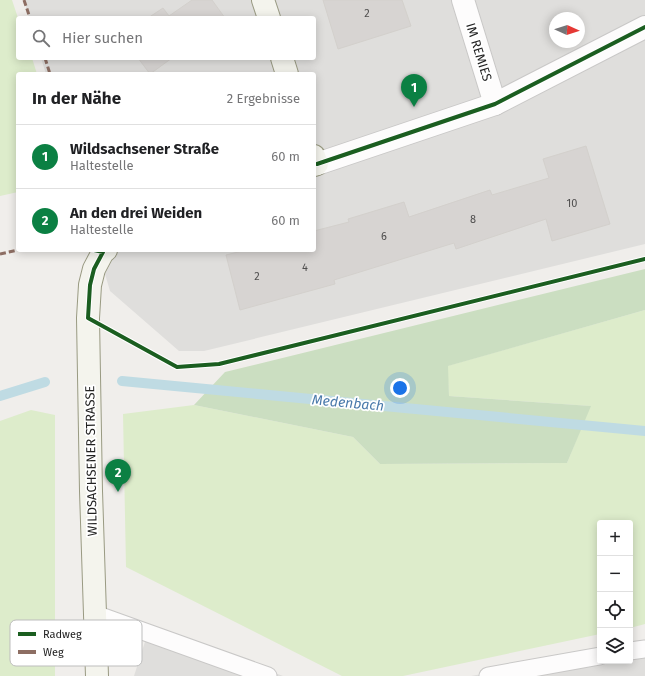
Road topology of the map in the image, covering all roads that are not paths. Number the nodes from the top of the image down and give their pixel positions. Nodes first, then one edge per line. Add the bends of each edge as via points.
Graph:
1 (263, 0) edge
2 (463, 0) edge
3 (268, 16) edge
4 (645, 26) edge
5 (283, 60) edge
6 (286, 72) edge
7 (495, 104) junction
8 (316, 162) edge
9 (103, 252) edge
10 (95, 614) junction
11 (95, 620) edge
12 (112, 620) edge
13 (142, 631) edge
14 (645, 649) edge
15 (633, 651) edge
16 (597, 657) edge
17 (97, 666) edge
18 (97, 676) edge
19 (268, 676) edge
20 (488, 676) edge

1 - 3 main road
2 - 7 street, IM REMIES
4 - 7 street
5 - 6 main road
7 - 8 street
9 - 10 main road, WILDSACHSENER STRASSE via 94,269 88,318
10 - 11 main road, WILDSACHSENER STRASSE
10 - 12 lane
13 - 19 lane
14 - 15 lane
16 - 20 lane
17 - 18 main road, WILDSACHSENER STRASSE

